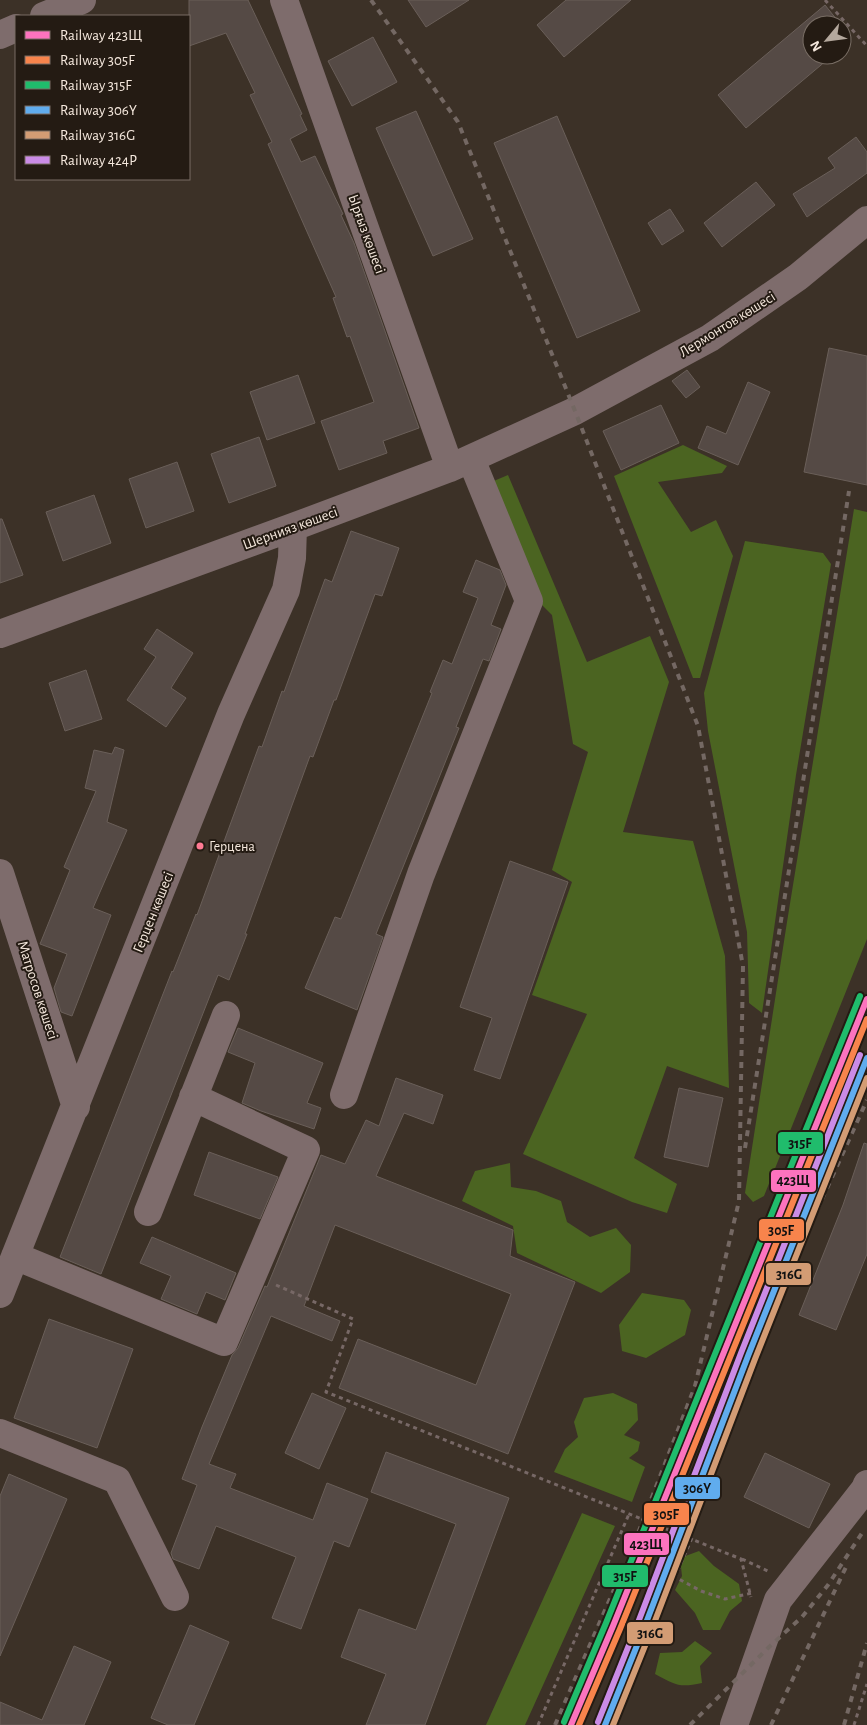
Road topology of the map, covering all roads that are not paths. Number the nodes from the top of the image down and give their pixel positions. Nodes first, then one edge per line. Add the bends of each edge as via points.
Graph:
1 (82, 0) edge
2 (284, 0) edge
3 (46, 15) edge
4 (15, 28) edge
5 (0, 35) edge
6 (867, 220) edge
7 (576, 411) joint
8 (460, 463) junction
9 (293, 527) junction
10 (0, 634) edge
11 (0, 873) edge
12 (226, 1015) dead end
13 (344, 1095) dead end
14 (193, 1098) junction
15 (76, 1108) junction
16 (148, 1212) dead end
17 (15, 1256) junction
18 (0, 1294) edge
19 (0, 1432) edge
20 (867, 1484) edge
21 (175, 1597) dead end
22 (734, 1725) edge

1 - 3 street
2 - 8 street, Ырғыз көшесі
4 - 5 street
6 - 7 street, Лермонтов көшесі via 798,277 710,338
7 - 8 street, Шернияз көшесі
8 - 9 street, Шернияз көшесі
8 - 13 street, Ырғыз көшесі via 529,601 421,874
9 - 10 street, Шернияз көшесі
9 - 15 street, Герцен көшесі via 286,590 232,714
11 - 15 street, Матросов көшесі
12 - 14 street
14 - 16 street
14 - 17 street via 306,1150 224,1342
15 - 17 street, Герцен көшесі
17 - 18 street, Герцен көшесі
19 - 21 street via 117,1480
20 - 22 street via 778,1600

